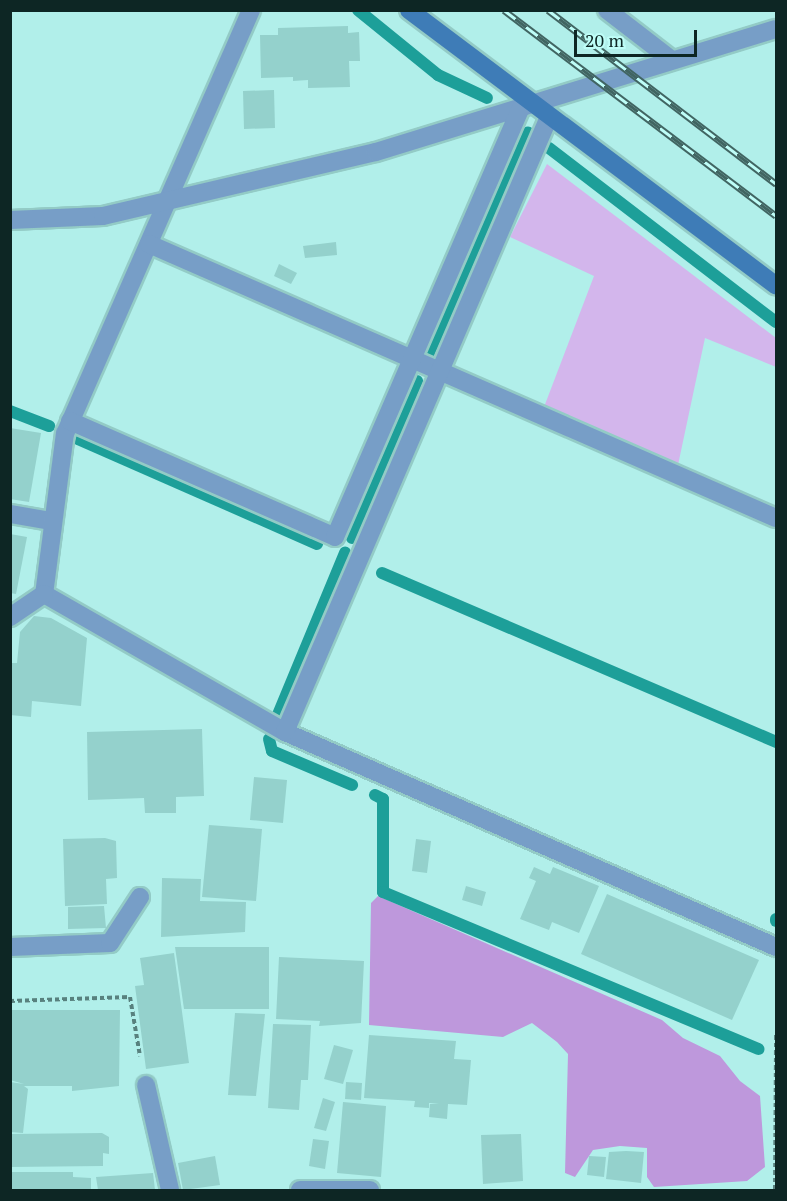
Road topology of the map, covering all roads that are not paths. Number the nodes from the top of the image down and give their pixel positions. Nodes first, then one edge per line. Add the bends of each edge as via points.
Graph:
1 (251, 10) edge
2 (409, 10) edge
3 (607, 10) edge
4 (777, 29) edge
5 (672, 60) junction
6 (526, 107) junction
7 (549, 117) junction
8 (165, 204) junction
9 (10, 220) edge
10 (149, 244) junction
11 (777, 286) edge
12 (411, 358) junction
13 (439, 371) junction
14 (70, 421) junction
15 (10, 514) edge
16 (777, 518) edge
17 (51, 521) junction
18 (44, 594) junction
19 (10, 617) edge
20 (285, 732) junction
21 (140, 897) dead end
22 (10, 947) edge
23 (777, 947) edge
24 (146, 1085) road end
25 (170, 1191) edge
26 (300, 1191) edge
27 (370, 1191) edge

1 - 8 street
2 - 6 street
3 - 5 street
4 - 5 street
5 - 6 street
6 - 7 street
6 - 8 street via 376,152
6 - 12 street
7 - 11 street
7 - 13 street
8 - 9 street via 103,216
8 - 10 street
10 - 12 street
10 - 14 street
12 - 13 street
12 - 14 street via 335,537
13 - 16 street
13 - 20 street
14 - 17 street
15 - 17 street
17 - 18 street
18 - 19 street
18 - 20 street
20 - 23 street
21 - 22 street via 110,942
24 - 25 street
26 - 27 street

